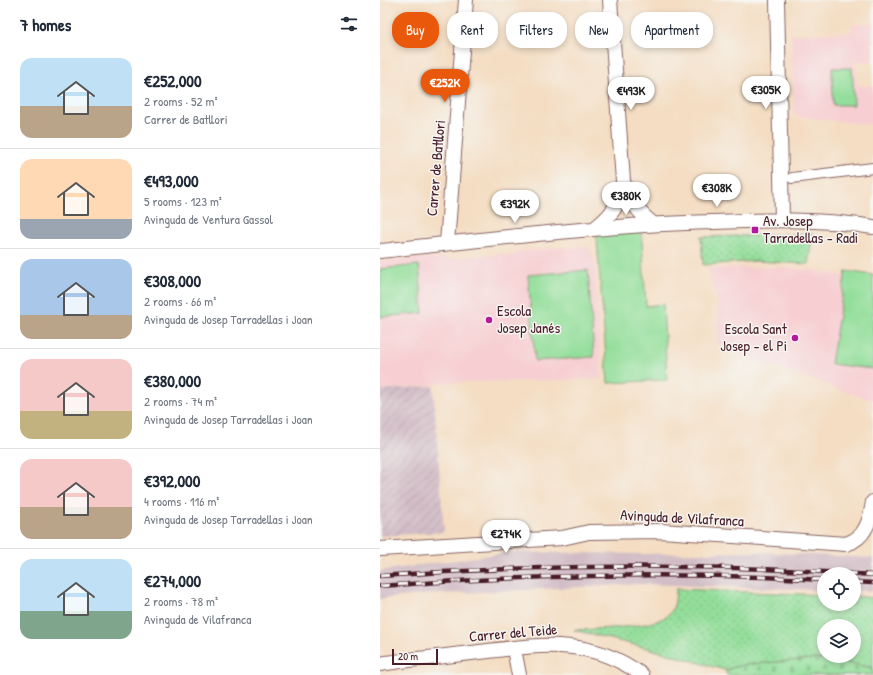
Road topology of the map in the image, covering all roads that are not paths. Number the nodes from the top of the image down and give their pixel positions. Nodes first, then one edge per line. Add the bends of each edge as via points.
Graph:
1 (466, 0) edge
2 (610, 0) edge
3 (777, 0) edge
4 (873, 168) edge
5 (792, 178) dead end
6 (623, 181) junction
7 (782, 219) junction
8 (653, 224) junction
9 (873, 227) edge
10 (594, 229) junction
11 (447, 244) junction
12 (380, 250) edge
13 (873, 502) edge
14 (380, 549) edge
15 (514, 649) junction
16 (383, 667) edge
17 (519, 675) edge
18 (642, 675) edge

1 - 11 street, Carrer de Batllori
2 - 6 street
3 - 7 street
4 - 5 street
6 - 8 street via 627,196 633,205
6 - 10 street via 615,208 610,216
7 - 8 street
7 - 9 street
8 - 10 street
10 - 11 street
11 - 12 street
13 - 14 street, Avinguda de Vilafranca via 868,526 854,542 846,544 630,531 589,532 562,538
15 - 16 street, Carrer del Teide
15 - 17 street
15 - 18 street, Carrer del Teide via 559,645 582,648 611,657

